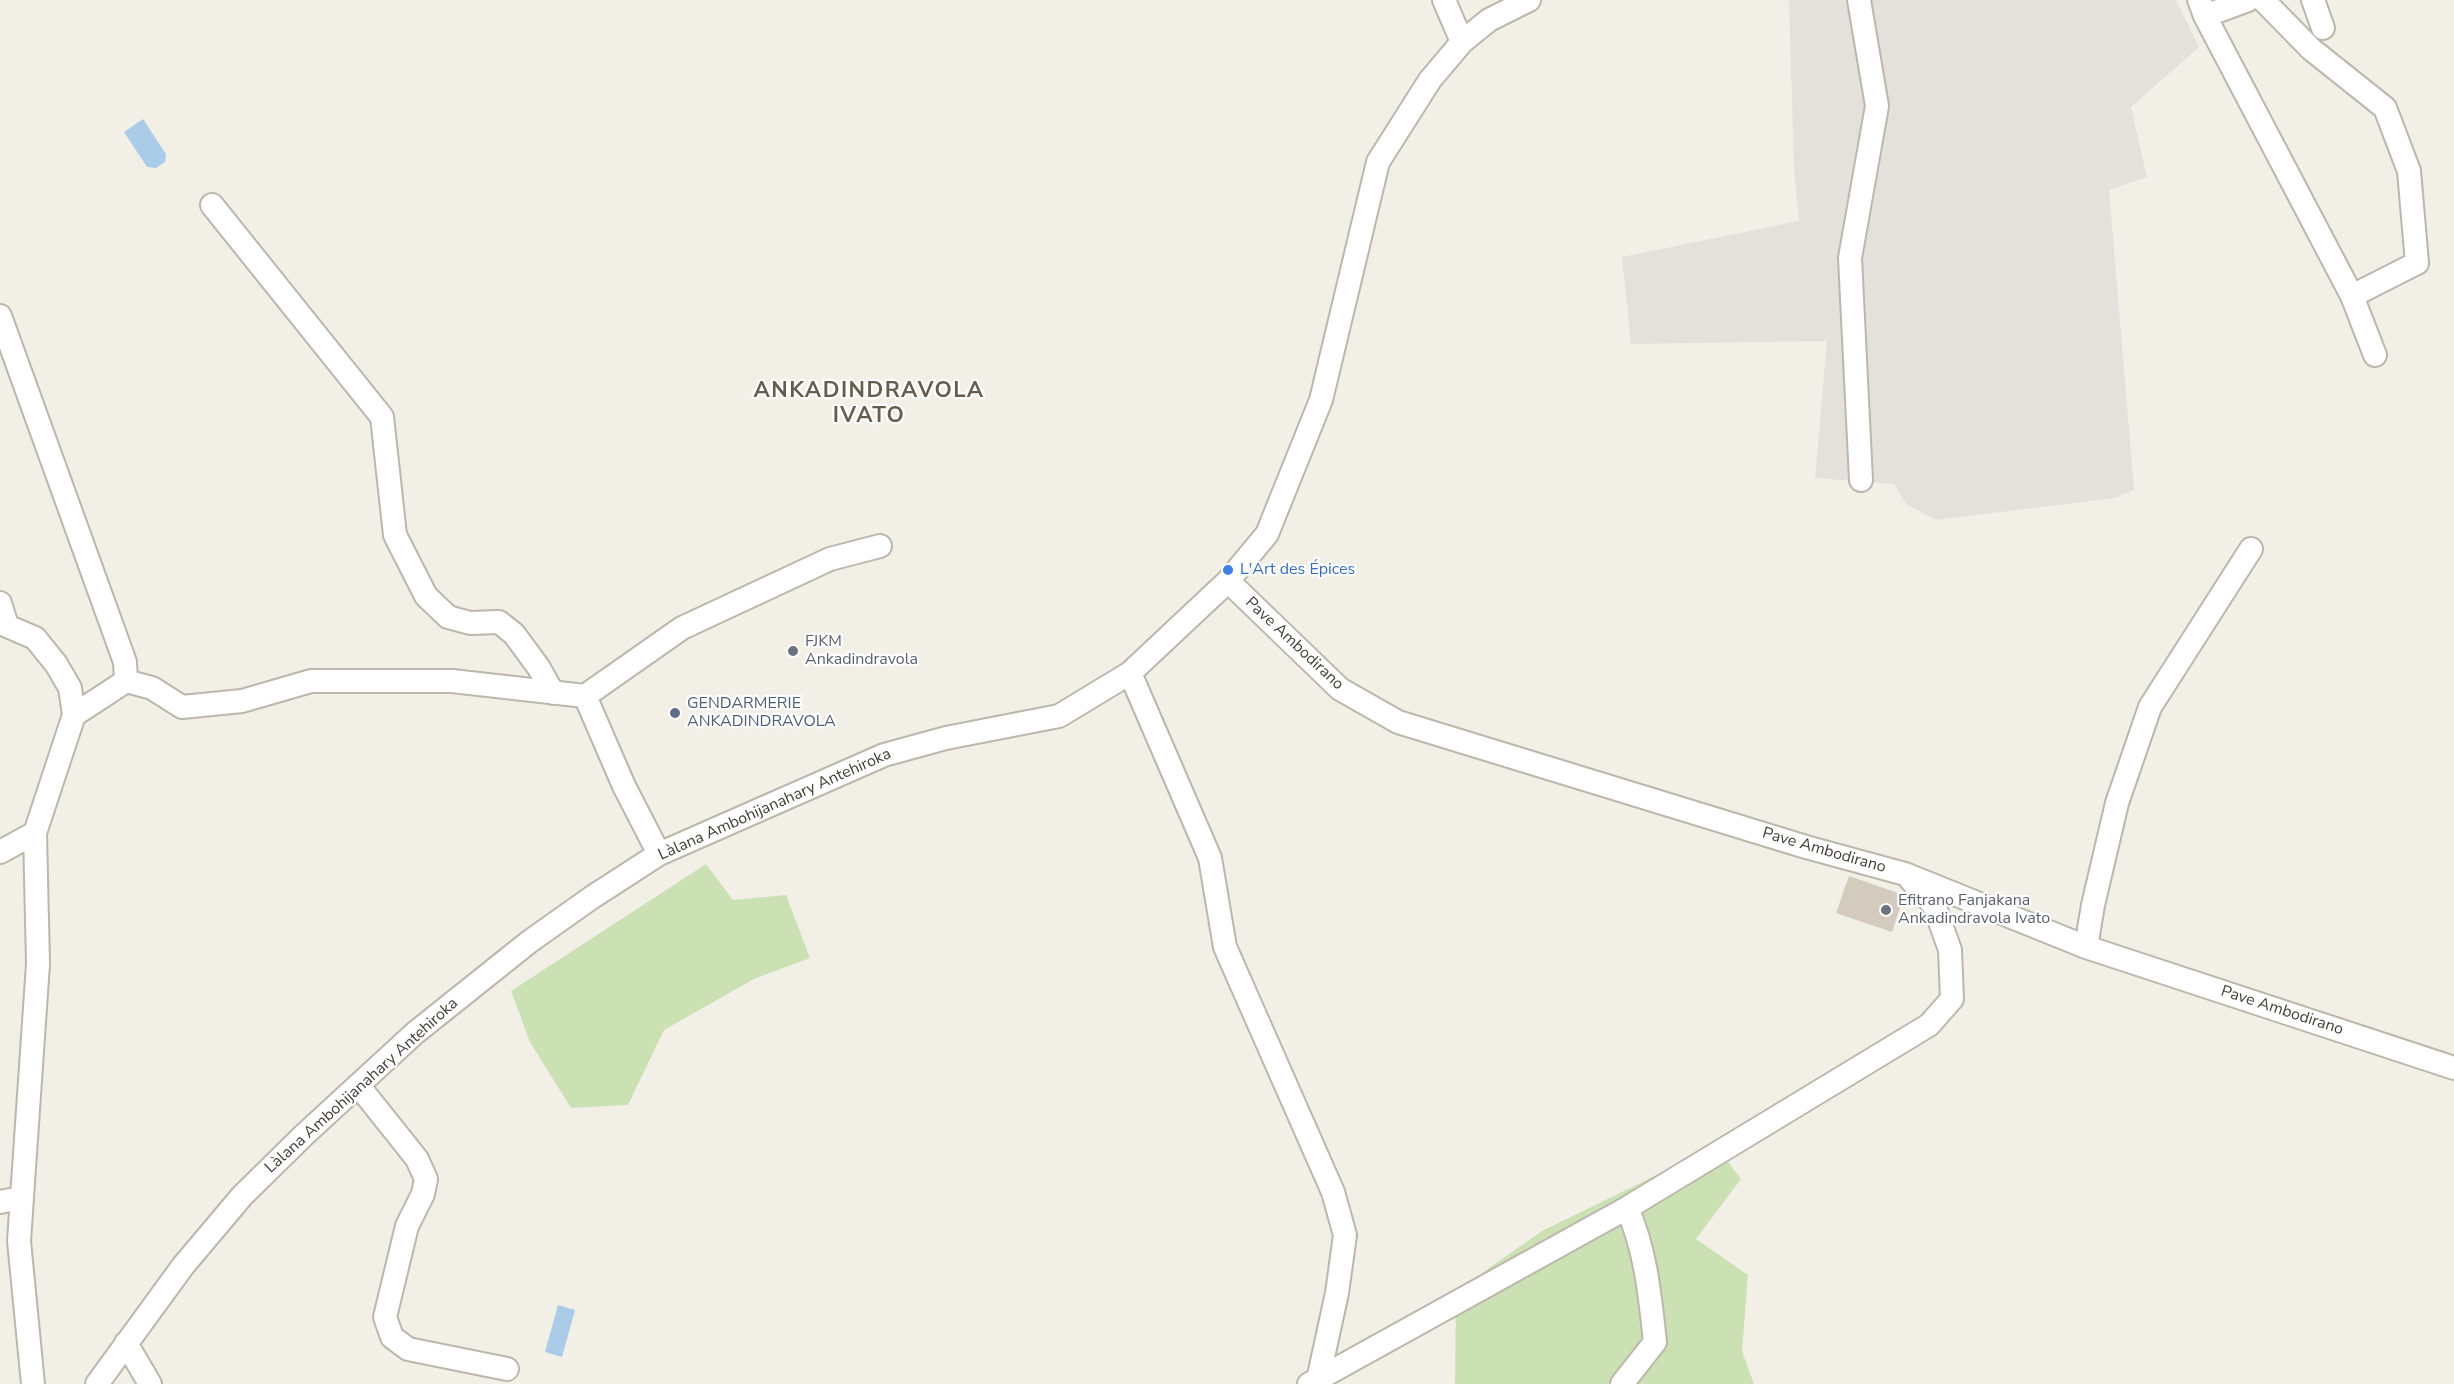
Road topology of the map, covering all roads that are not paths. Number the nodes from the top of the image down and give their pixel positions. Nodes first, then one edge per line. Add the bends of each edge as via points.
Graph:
1 (1444, 0) edge
2 (1529, 0) edge
3 (1859, 0) edge
4 (2248, 0) edge
5 (2263, 0) edge
6 (2313, 0) edge
7 (2202, 8) edge
8 (2323, 28) dead end
9 (1462, 42) junction
10 (212, 205) dead end
11 (2352, 296) junction
12 (0, 316) edge
13 (2375, 355) dead end
14 (1861, 480) dead end
15 (880, 546) dead end
16 (2251, 549) dead end
17 (1228, 581) junction
18 (0, 603) edge
19 (1130, 673) junction
20 (126, 681) junction
21 (553, 693) junction
22 (585, 696) junction
23 (74, 715) junction
24 (35, 833) junction
25 (0, 852) edge
26 (659, 854) junction
27 (1905, 874) junction
28 (2086, 947) junction
29 (2454, 1068) edge
30 (358, 1085) junction
31 (11, 1200) edge
32 (1627, 1208) junction
33 (126, 1343) junction
34 (507, 1369) dead end
35 (1316, 1383) edge
36 (33, 1384) edge
37 (97, 1384) edge
38 (150, 1384) edge
39 (1622, 1384) edge

1 - 9 street
2 - 9 street, Làlana Ambohijanahary Antehiroka via 1489,20
3 - 14 street via 1877,106 1850,258
4 - 7 street
5 - 11 street via 2312,50 2385,108 2409,171 2418,262
6 - 8 street
7 - 11 street
9 - 17 street, Làlana Ambohijanahary Antehiroka via 1430,80 1378,162 1321,400 1267,534
10 - 21 street via 382,417 395,535 426,596 448,617 470,623 499,622 514,634
11 - 13 street
12 - 20 street via 125,662
15 - 22 street via 830,559 682,628
16 - 28 street via 2150,707 2117,803
17 - 19 street, Làlana Ambohijanahary Antehiroka
17 - 27 street, Pave Ambodirano via 1340,689 1398,722
18 - 23 street via 7,626 35,638 56,664 70,688
19 - 26 street, Làlana Ambohijanahary Antehiroka via 1059,716 946,738 884,755
19 - 35 street via 1210,858 1225,947 1334,1192 1345,1235 1337,1293
20 - 21 street via 152,688 182,707 242,701 311,681 452,681
20 - 23 street
21 - 22 street
22 - 26 street
23 - 24 street
24 - 25 street
24 - 31 street via 38,964
26 - 30 street, Làlana Ambohijanahary Antehiroka via 529,942 415,1033
27 - 28 street, Pave Ambodirano
27 - 32 street via 1934,905 1950,950 1952,999 1929,1025
28 - 29 street, Pave Ambodirano
30 - 33 street, Làlana Ambohijanahary Antehiroka via 212,1229
30 - 34 street via 417,1159 426,1179 423,1194 406,1226 385,1317 392,1337 408,1349
31 - 36 street via 19,1241
32 - 35 street
32 - 39 street via 1647,1269 1655,1342
33 - 37 street, Làlana Ambohijanahary Antehiroka
33 - 38 street

